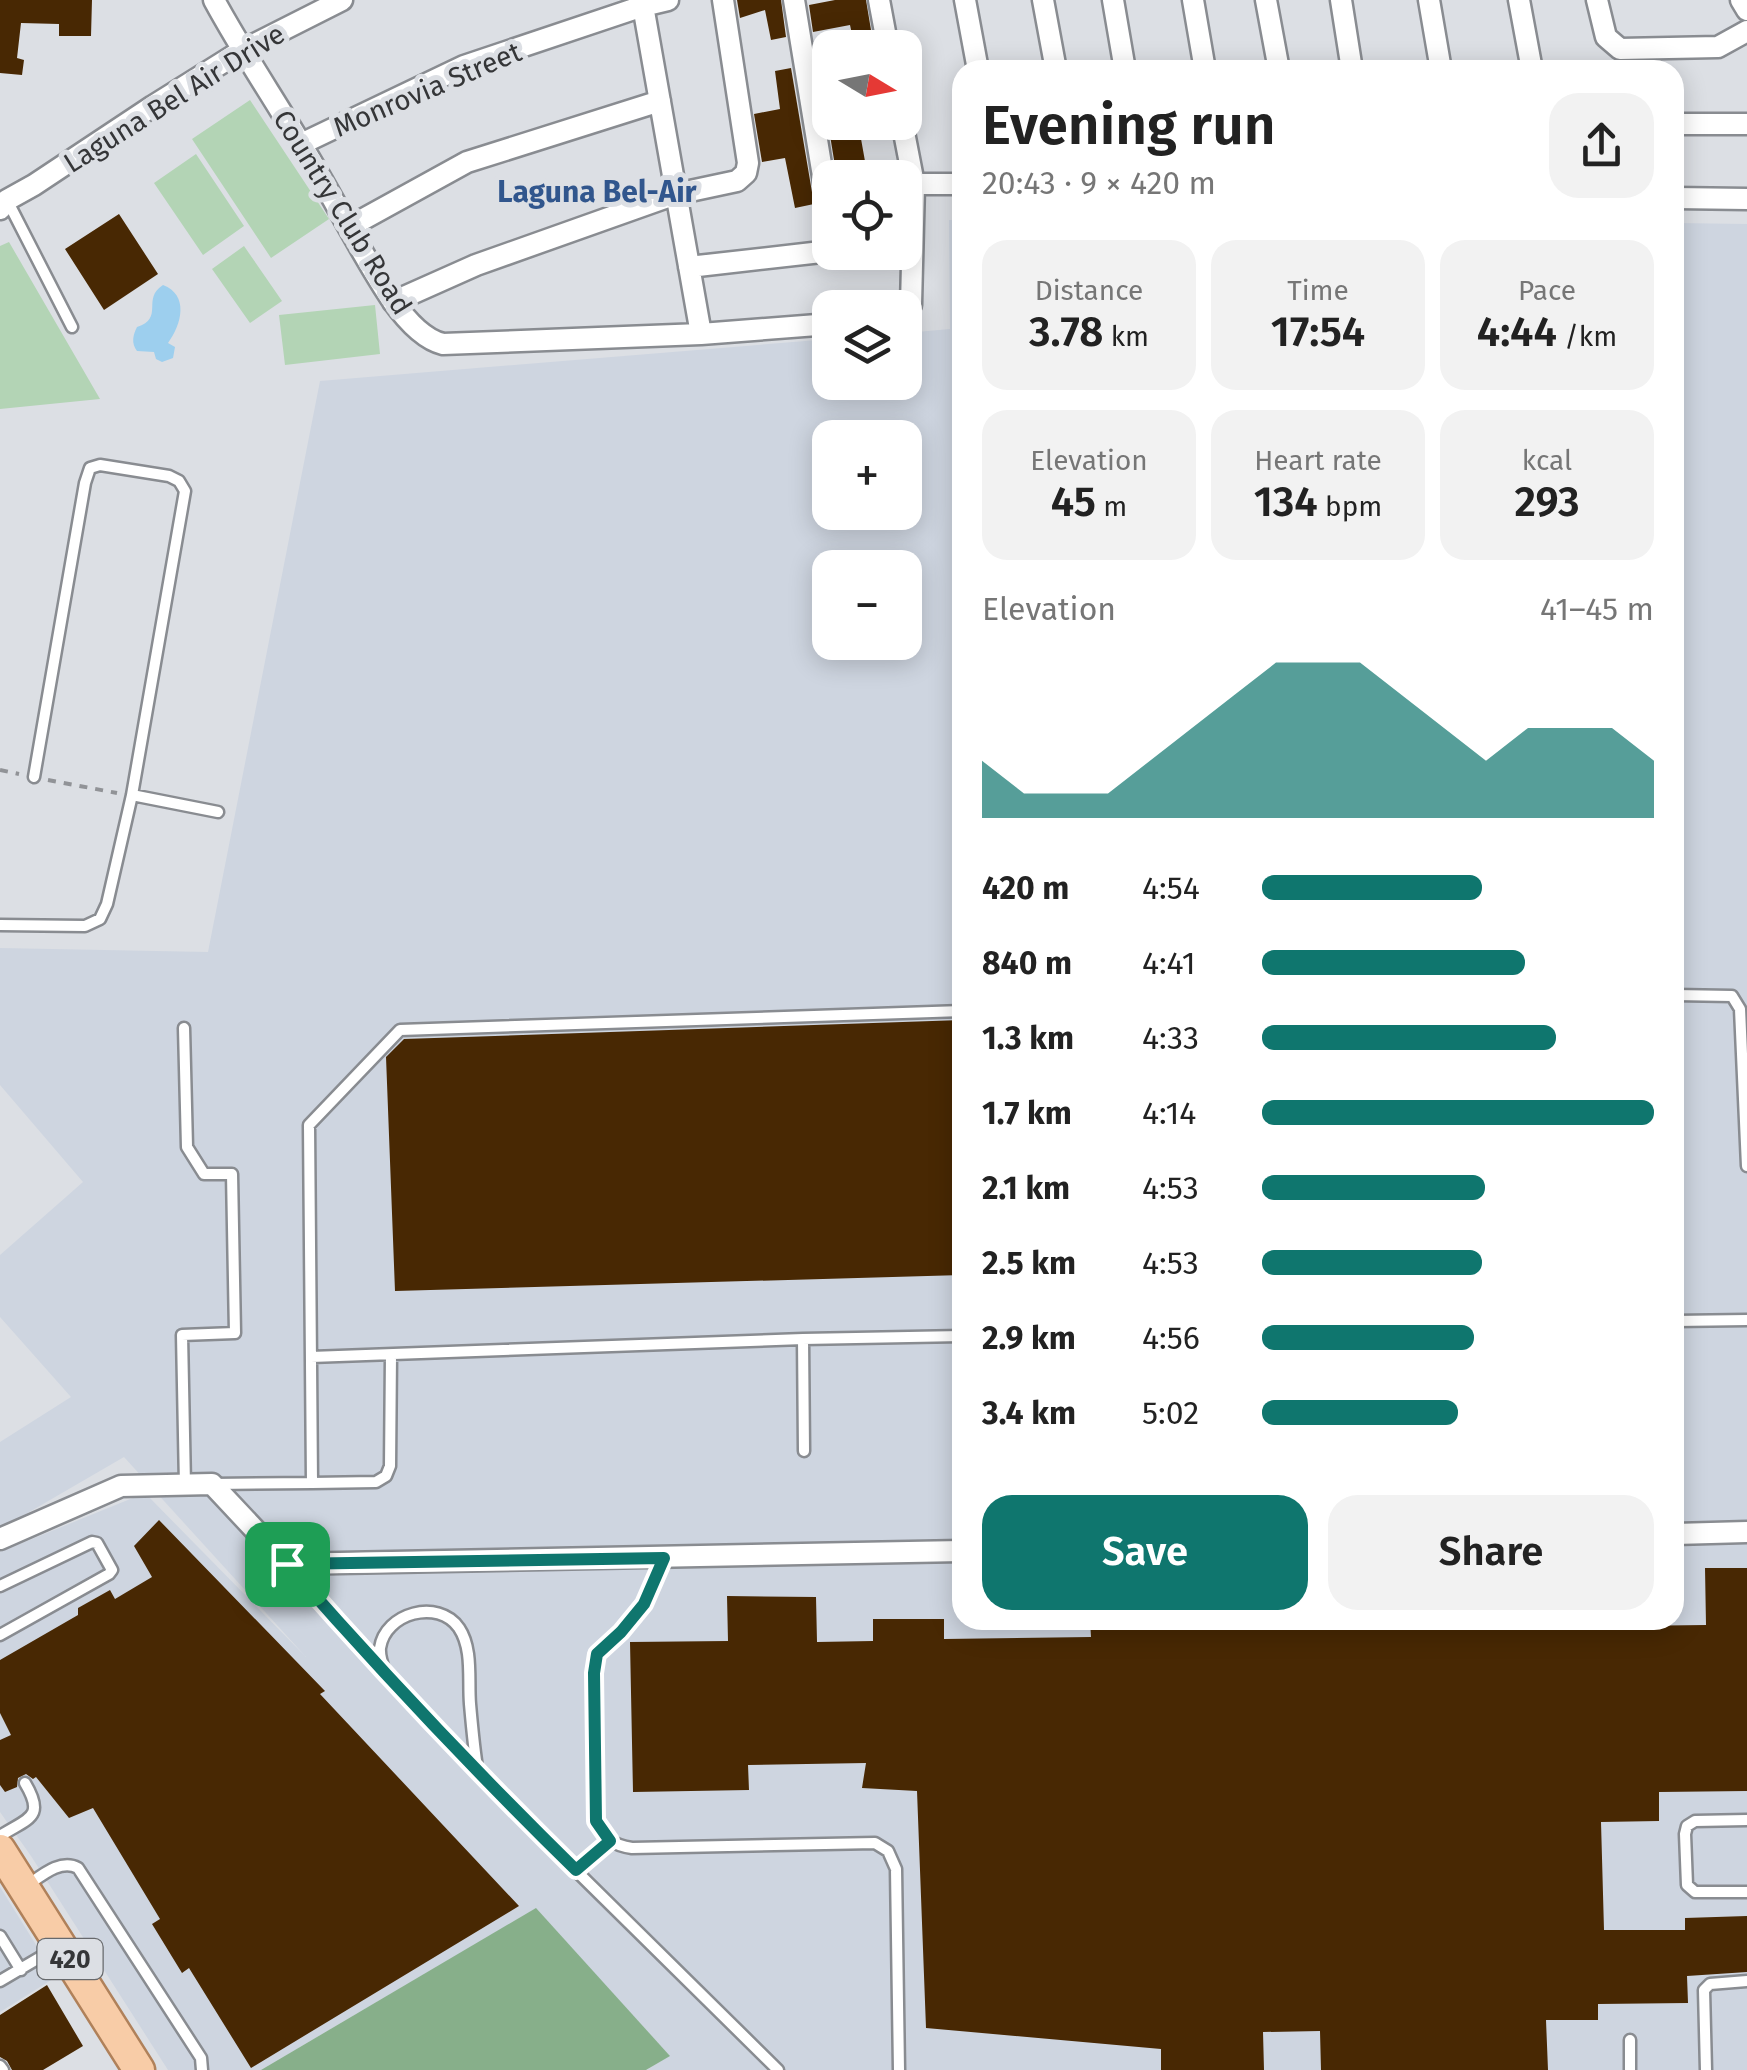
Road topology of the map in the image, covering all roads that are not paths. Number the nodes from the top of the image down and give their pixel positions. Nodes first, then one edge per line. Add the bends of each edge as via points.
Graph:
1 (214, 0) edge
2 (342, 0) edge
3 (668, 0) edge
4 (723, 0) edge
5 (794, 0) edge
6 (879, 0) edge
7 (965, 0) edge
8 (1043, 0) edge
9 (1112, 0) edge
10 (1193, 0) edge
11 (1266, 0) edge
12 (1341, 0) edge
13 (1429, 0) edge
14 (1519, 0) edge
15 (1597, 0) edge
16 (1741, 0) edge
17 (643, 3) edge
18 (1747, 10) edge
19 (885, 30) edge
20 (1747, 31) edge
21 (242, 51) junction
22 (976, 60) edge
23 (1054, 60) edge
24 (1124, 60) edge
25 (1203, 60) edge
26 (1277, 60) edge
27 (1350, 60) edge
28 (1439, 60) edge
29 (1530, 60) edge
30 (660, 101) junction
31 (1684, 124) edge
32 (1747, 124) edge
33 (301, 144) junction
34 (820, 160) edge
35 (922, 184) edge
36 (952, 184) edge
37 (676, 194) junction
38 (1684, 198) edge
39 (1747, 199) edge
40 (2, 203) edge
41 (349, 227) junction
42 (812, 253) edge
43 (689, 267) junction
44 (393, 302) junction
45 (812, 325) edge
46 (72, 327) dead end
47 (701, 334) junction
48 (34, 777) road end
49 (132, 795) junction
50 (218, 812) dead end
51 (0, 924) edge
52 (1684, 995) edge
53 (952, 1011) edge
54 (184, 1028) dead end
55 (1747, 1166) edge
56 (1747, 1320) edge
57 (1684, 1321) edge
58 (952, 1336) edge
59 (803, 1339) junction
60 (391, 1355) junction
61 (311, 1358) junction
62 (804, 1451) dead end
63 (312, 1483) junction
64 (212, 1484) junction
65 (185, 1485) junction
66 (1747, 1532) edge
67 (1684, 1534) edge
68 (0, 1539) edge
69 (952, 1551) edge
70 (664, 1558) junction
71 (287, 1564) junction
72 (0, 1586) edge
73 (0, 1634) edge
74 (387, 1678) junction
75 (478, 1774) junction
76 (25, 1783) dead end
77 (1747, 1820) edge
78 (0, 1836) edge
79 (610, 1841) junction
80 (0, 1850) edge
81 (576, 1870) junction
82 (24, 1888) junction
83 (1747, 1892) edge
84 (0, 1936) edge
85 (61, 1944) junction
86 (21, 1970) junction
87 (1747, 1981) edge
88 (0, 1982) edge
89 (1630, 2040) dead end
90 (139, 2070) edge
91 (202, 2070) edge
92 (778, 2070) edge
93 (899, 2070) edge
94 (1630, 2070) edge
95 (1706, 2070) edge

1 - 21 street, Country Club Road
2 - 21 street, Laguna Bel Air Drive
3 - 17 street, Monrovia Street
4 - 37 street via 746,173 737,181
5 - 34 street
6 - 19 street
7 - 22 street
8 - 23 street
9 - 24 street
10 - 25 street
11 - 26 street
12 - 27 street
13 - 28 street
14 - 29 street
15 - 20 street via 1606,37 1620,49 1718,47
16 - 18 street
17 - 30 street
17 - 33 street, Monrovia Street via 464,66
21 - 33 street, Country Club Road
21 - 40 street, Laguna Bel Air Drive
30 - 37 street
30 - 41 street via 468,162
31 - 32 street
33 - 41 street, Country Club Road
35 - 36 street
37 - 43 street
37 - 44 street
38 - 39 street
40 - 46 lane
41 - 44 street, Country Club Road
42 - 43 street
43 - 47 street
44 - 47 street, Country Club Road via 423,335 443,344
45 - 47 street, Country Club Road
48 - 49 lane via 90,468 169,476 185,491
49 - 50 lane
49 - 51 lane via 100,920 85,926
52 - 55 lane via 1732,996 1740,1008
53 - 61 lane via 400,1030 309,1125
54 - 65 lane via 187,1147 204,1174 232,1174 235,1334 182,1334
56 - 57 lane
58 - 59 lane
59 - 60 lane
59 - 62 lane
60 - 61 lane
60 - 63 lane via 386,1476 376,1482
61 - 63 lane
63 - 64 lane
64 - 65 street
64 - 71 street
65 - 68 street via 122,1486
66 - 67 street
69 - 70 street
70 - 71 street
70 - 79 lane via 644,1604 597,1654 596,1821
71 - 74 lane
72 - 73 lane via 92,1542 112,1570
74 - 75 lane
74 - 75 lane via 380,1647 403,1616 433,1613 459,1628 469,1656
75 - 81 lane
76 - 78 lane via 36,1808
77 - 83 lane via 1695,1821 1686,1834 1690,1890
79 - 81 lane
79 - 93 lane via 632,1848 875,1843 888,1851 896,1869
80 - 82 main road, 420
81 - 92 lane
82 - 85 main road, 420
82 - 91 lane via 63,1864 78,1868 201,2058
84 - 86 lane
85 - 86 lane
85 - 90 main road, 420
86 - 88 lane
87 - 95 lane via 1704,1990
89 - 94 lane

